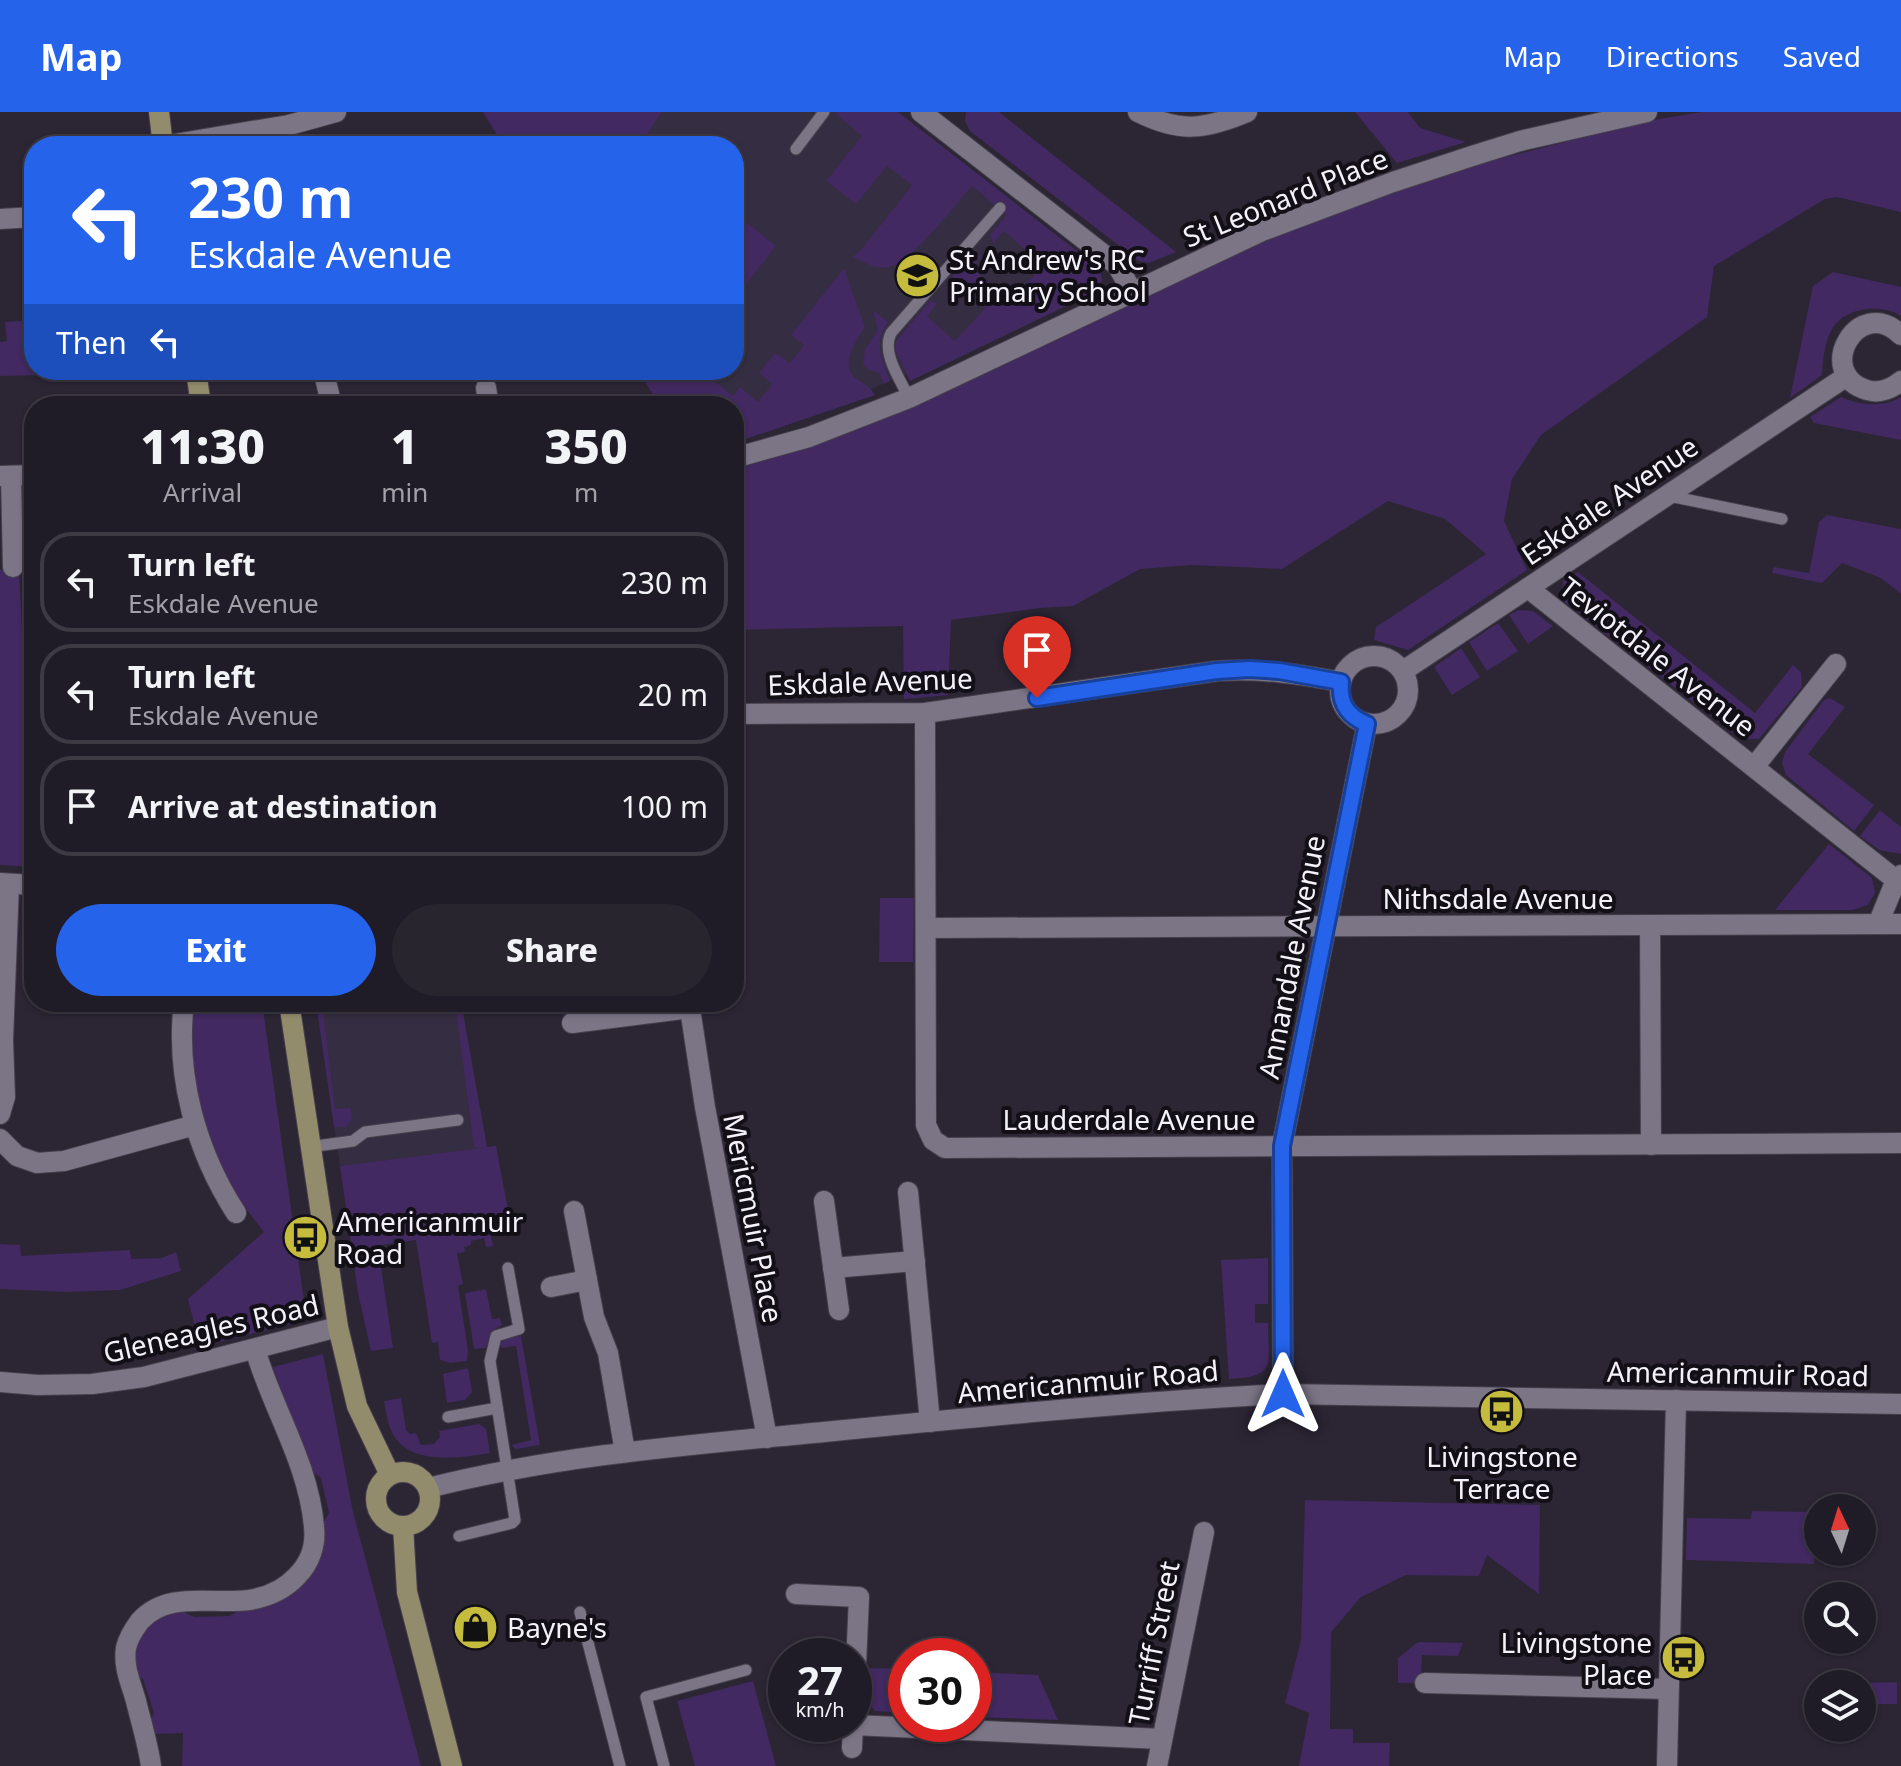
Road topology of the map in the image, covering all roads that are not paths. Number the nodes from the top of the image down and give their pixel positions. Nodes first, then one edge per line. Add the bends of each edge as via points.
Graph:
1 (159, 112) edge
2 (336, 112) edge
3 (824, 112) edge
4 (1138, 112) edge
5 (1247, 112) edge
6 (1647, 112) edge
7 (934, 116) edge
8 (162, 136) edge
9 (223, 136) edge
10 (796, 149) dead end
11 (1000, 208) dead end
12 (24, 218) edge
13 (0, 219) edge
14 (1133, 293) junction
15 (1901, 335) edge
16 (1847, 376) junction
17 (1901, 381) edge
18 (909, 398) junction
19 (744, 455) edge
20 (5, 476) edge
21 (1667, 495) junction
22 (1782, 519) dead end
23 (13, 567) dead end
24 (1528, 588) junction
25 (1836, 664) dead end
26 (1403, 671) junction
27 (1341, 682) junction
28 (925, 713) junction
29 (744, 714) edge
30 (1367, 724) junction
31 (1754, 767) junction
32 (1899, 880) edge
33 (5, 883) edge
34 (1878, 924) junction
35 (1901, 924) edge
36 (1650, 925) junction
37 (1325, 926) junction
38 (926, 928) junction
39 (183, 1012) edge
40 (290, 1012) edge
41 (644, 1012) edge
42 (691, 1012) edge
43 (572, 1023) dead end
44 (0, 1114) edge
45 (458, 1120) dead end
46 (195, 1125) junction
47 (0, 1139) edge
48 (1901, 1143) edge
49 (1651, 1145) junction
50 (1282, 1146) junction
51 (309, 1147) junction
52 (908, 1192) dead end
53 (824, 1201) dead end
54 (574, 1211) dead end
55 (236, 1213) dead end
56 (915, 1261) junction
57 (508, 1268) dead end
58 (833, 1268) junction
59 (587, 1280) junction
60 (551, 1287) dead end
61 (839, 1310) dead end
62 (338, 1327) junction
63 (255, 1349) junction
64 (0, 1382) edge
65 (1283, 1394) junction
66 (1676, 1400) junction
67 (1901, 1404) edge
68 (497, 1408) junction
69 (448, 1417) dead end
70 (930, 1422) junction
71 (767, 1438) junction
72 (625, 1452) junction
73 (507, 1469) junction
74 (390, 1475) junction
75 (428, 1488) junction
76 (403, 1526) junction
77 (1204, 1532) dead end
78 (459, 1536) dead end
79 (796, 1594) dead end
80 (580, 1612) dead end
81 (857, 1638) edge
82 (746, 1670) dead end
83 (1425, 1683) dead end
84 (1668, 1689) junction
85 (872, 1721) edge
86 (1162, 1739) junction
87 (852, 1742) edge
88 (852, 1748) dead end
89 (151, 1766) edge
90 (452, 1766) edge
91 (620, 1766) edge
92 (664, 1766) edge
93 (1157, 1766) edge
94 (1667, 1766) edge

1 - 8 street
2 - 9 street
3 - 10 lane
4 - 5 street via 1162,124 1191,129
6 - 14 street, St Leonard Place via 1520,141 1393,182 1262,231
7 - 14 street via 1117,265
11 - 18 lane via 891,333 888,351
12 - 13 street
14 - 18 street, St Leonard Place
15 - 16 street via 1876,323 1853,332 1842,353
16 - 17 street via 1872,392
16 - 21 street, Eskdale Avenue
18 - 19 street, St Leonard Place via 809,437
20 - 23 street
21 - 22 lane
21 - 24 street, Eskdale Avenue
24 - 26 street, Eskdale Avenue
24 - 31 street, Teviotdale Avenue
25 - 31 street, Teviotdale Avenue
26 - 27 street via 1385,658 1363,658
26 - 30 street via 1409,693 1399,714
27 - 28 street, Eskdale Avenue via 1279,671 1217,671
27 - 30 street via 1348,713
28 - 29 street, Eskdale Avenue
28 - 38 street, Lauderdale Avenue
30 - 37 street, Annandale Avenue
31 - 32 street, Teviotdale Avenue
32 - 34 street
33 - 44 street via 5,1097
34 - 35 street, Nithsdale Avenue
34 - 36 street, Nithsdale Avenue
36 - 37 street, Nithsdale Avenue
36 - 49 street
37 - 38 street, Nithsdale Avenue
37 - 50 street, Annandale Avenue
38 - 50 street, Lauderdale Avenue via 926,1125 933,1140 945,1148
39 - 46 street via 181,1043
40 - 51 street
41 - 43 street, Mericmuir Place
42 - 71 street, Mericmuir Place
45 - 51 lane via 365,1132 353,1141
46 - 47 street via 64,1161 37,1163 17,1156
46 - 55 street via 217,1184
48 - 49 street, Lauderdale Avenue
49 - 50 street, Lauderdale Avenue
50 - 65 street, Annandale Avenue
51 - 62 street
52 - 56 street
53 - 58 street
54 - 59 street
56 - 58 street
56 - 70 street
57 - 68 lane via 519,1329 496,1336 490,1361
58 - 61 street
59 - 60 street
59 - 72 street via 608,1353
62 - 63 street, Gleneagles Road
62 - 74 street via 357,1406
63 - 64 street, Gleneagles Road via 144,1377 92,1384
63 - 89 street via 307,1485 315,1528 313,1550 304,1569 268,1595 166,1604 135,1628 126,1645 125,1666
65 - 66 street, Americanmuir Road
65 - 70 street, Americanmuir Road
66 - 67 street, Americanmuir Road
66 - 84 street
68 - 69 lane
68 - 73 lane
70 - 71 street, Americanmuir Road
71 - 72 street, Americanmuir Road
72 - 73 street, Americanmuir Road
73 - 75 street, Americanmuir Road
73 - 78 lane via 513,1522
74 - 75 street via 407,1472
74 - 76 street via 378,1489 377,1506 387,1520
75 - 76 street via 426,1514
76 - 90 street via 407,1592
77 - 86 street, Turriff Street
79 - 81 street via 859,1597
80 - 91 lane
82 - 92 lane via 646,1697
83 - 84 street
84 - 94 street
85 - 86 street
86 - 93 street, Turriff Street
87 - 88 street

